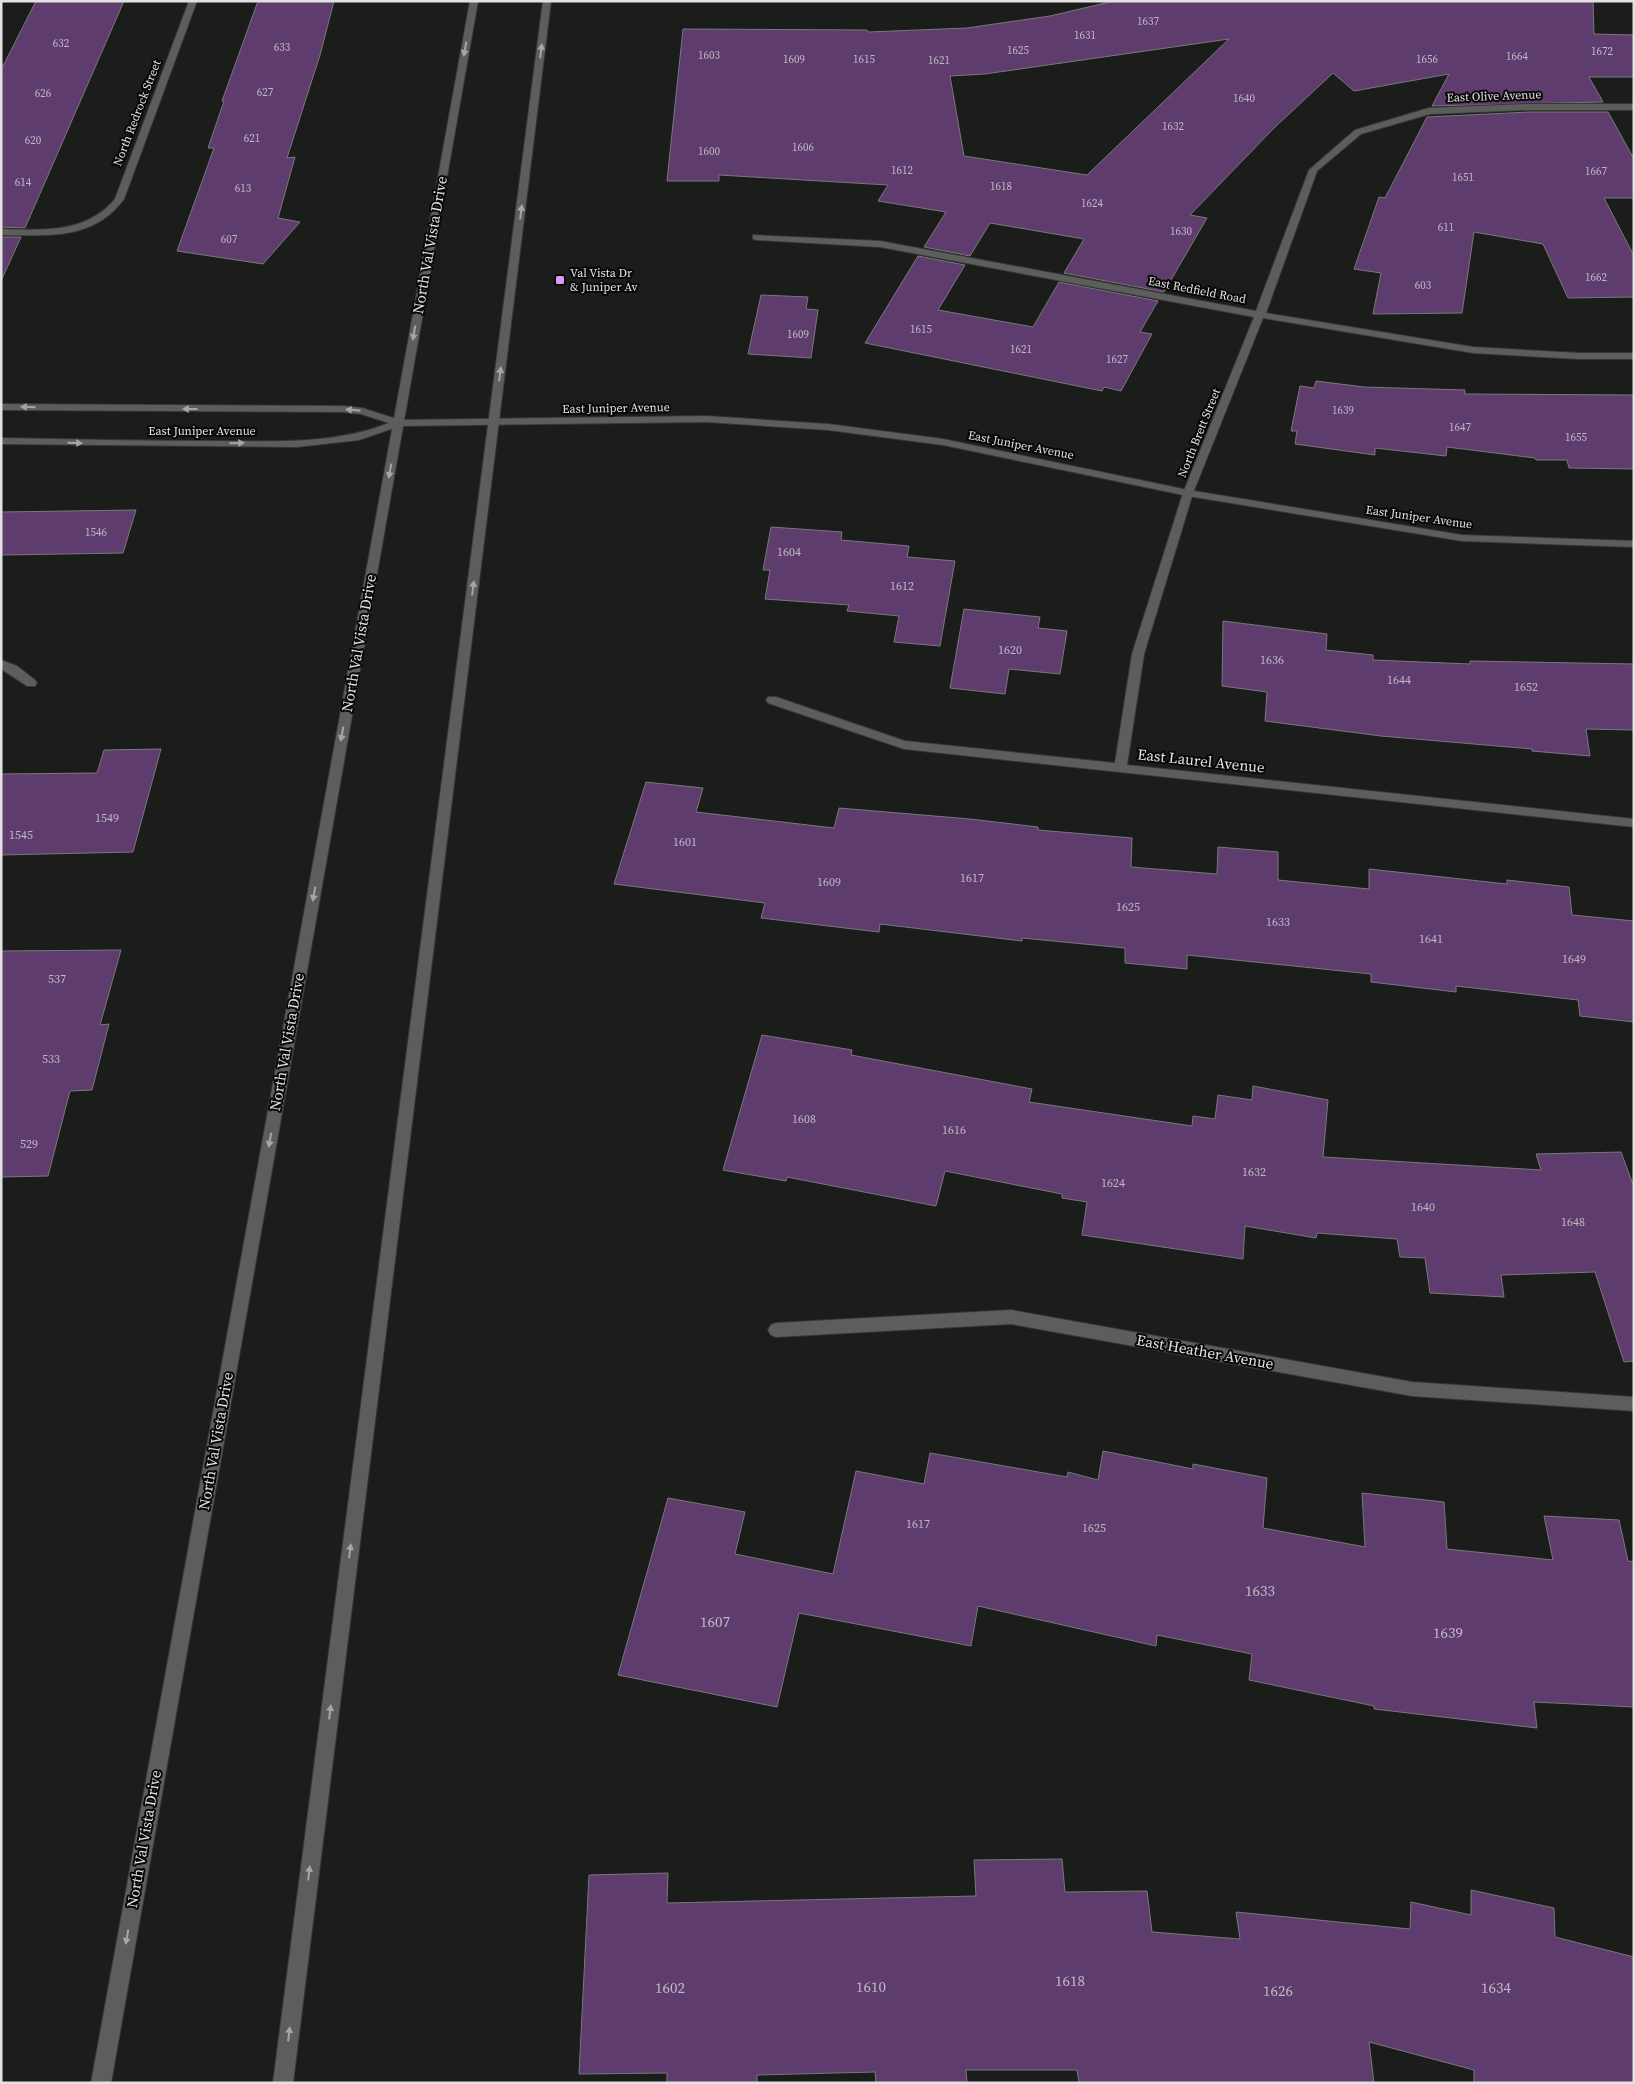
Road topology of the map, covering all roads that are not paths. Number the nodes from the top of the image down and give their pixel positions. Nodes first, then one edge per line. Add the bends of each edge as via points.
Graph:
1 (193, 1) edge
2 (474, 1) edge
3 (547, 1) edge
4 (1634, 107) edge
5 (1358, 132) joint
6 (1, 232) edge
7 (756, 237) dead end
8 (1260, 315) junction
9 (1634, 356) edge
10 (1, 407) edge
11 (495, 422) junction
12 (399, 423) junction
13 (1, 442) edge
14 (1188, 493) junction
15 (1634, 544) edge
16 (1, 664) edge
17 (30, 683) dead end
18 (772, 700) dead end
19 (1120, 769) junction
20 (1634, 823) edge
21 (776, 1330) dead end
22 (1634, 1404) edge
23 (101, 2083) edge
24 (282, 2083) edge

1 - 6 street, North Redrock Street via 118,199 103,218 92,224 54,232
2 -> 12 street, North Val Vista Drive
11 -> 3 street
4 - 5 street, East Olive Avenue via 1429,111
5 - 8 street, North Brett Street via 1314,170
7 - 8 street, East Redfield Road via 880,244
8 - 9 street, East Redfield Road via 1473,350
8 - 14 street, North Brett Street
12 -> 10 street, East Juniper Avenue via 362,411 343,409
11 - 12 street, East Juniper Avenue
11 - 14 street, East Juniper Avenue via 706,419 828,426 943,442
24 -> 11 street
13 -> 12 street, East Juniper Avenue via 337,442 372,434
12 -> 23 street, North Val Vista Drive
14 - 15 street, East Juniper Avenue via 1462,538
14 - 19 street, North Brett Street via 1138,654
16 - 17 street
18 - 19 street, East Laurel Avenue via 904,745
19 - 20 street, East Laurel Avenue
21 - 22 street, East Heather Avenue via 1011,1317 1412,1390

